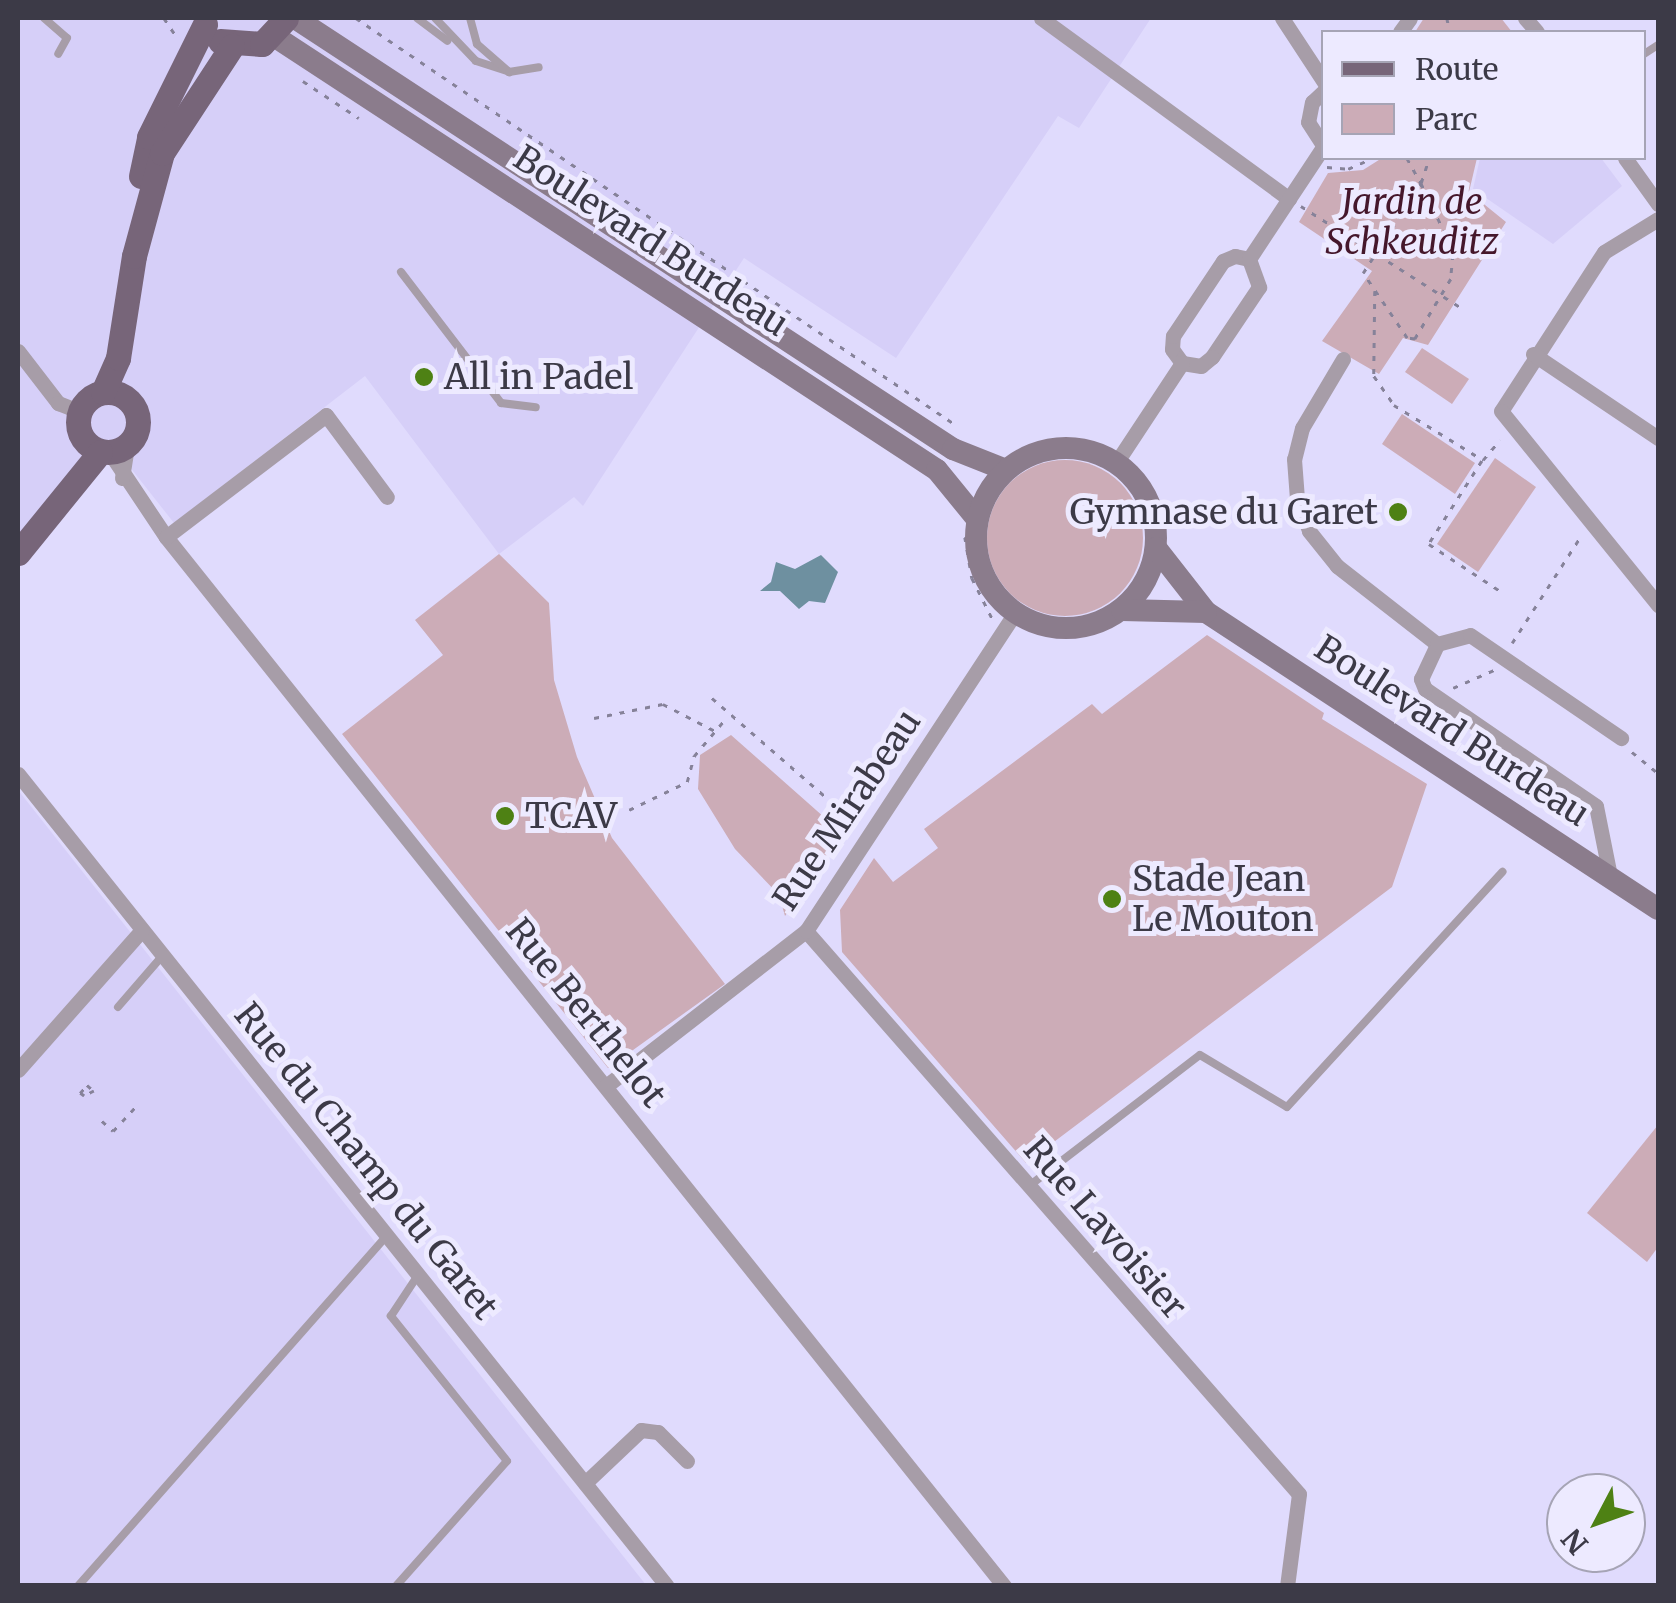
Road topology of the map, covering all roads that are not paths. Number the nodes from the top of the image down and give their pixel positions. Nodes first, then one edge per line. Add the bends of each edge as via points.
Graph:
1 (44, 18) edge
2 (296, 18) edge
3 (417, 18) edge
4 (435, 18) edge
5 (470, 18) edge
6 (1041, 18) edge
7 (1282, 18) edge
8 (204, 21) edge
9 (280, 27) edge
10 (232, 46) junction
11 (58, 54) dead end
12 (476, 61) junction
13 (539, 67) dead end
14 (509, 72) junction
15 (1321, 77) edge
16 (1321, 97) edge
17 (1321, 142) edge
18 (1321, 153) edge
19 (1626, 160) edge
20 (1295, 202) junction
21 (1658, 204) edge
22 (1658, 219) edge
23 (134, 256) junction
24 (1249, 260) junction
25 (401, 272) dead end
26 (18, 351) edge
27 (1533, 354) junction
28 (1343, 359) dead end
29 (1182, 363) junction
30 (111, 393) junction
31 (536, 407) dead end
32 (80, 412) junction
33 (1658, 438) edge
34 (105, 447) junction
35 (1116, 463) junction
36 (1006, 470) junction
37 (387, 497) dead end
38 (971, 526) junction
39 (18, 530) edge
40 (166, 537) junction
41 (1156, 548) junction
42 (18, 553) edge
43 (1658, 605) edge
44 (1122, 610) junction
45 (1206, 612) junction
46 (1015, 614) junction
47 (1438, 644) junction
48 (1622, 738) road end
49 (18, 774) edge
50 (1502, 872) dead end
51 (1610, 876) junction
52 (1658, 909) edge
53 (142, 930) junction
54 (806, 931) junction
55 (163, 955) junction
56 (118, 1007) dead end
57 (18, 1070) edge
58 (606, 1086) junction
59 (1298, 1096) junction
60 (1308, 1106) dead end
61 (1029, 1186) junction
62 (387, 1236) junction
63 (418, 1274) junction
64 (686, 1461) dead end
65 (585, 1483) junction
66 (78, 1586) edge
67 (396, 1586) edge
68 (666, 1586) edge
69 (1004, 1586) edge
70 (1286, 1586) edge

1 - 11 lane via 67,38
2 - 36 main road, Boulevard Burdeau via 953,449
3 - 12 lane
4 - 12 lane
5 - 14 lane via 477,44
6 - 20 street
7 - 15 street
8 - 10 main road
8 - 23 main road via 149,137
9 - 10 main road via 262,44
9 - 38 main road, Boulevard Burdeau via 937,470
10 - 23 main road via 162,154
12 - 14 lane
13 - 14 lane
16 - 17 street via 1308,122
18 - 20 street
19 - 21 street
20 - 24 street
22 - 27 street via 1604,252
23 - 30 main road
24 - 29 street via 1223,261 1174,336 1172,349
24 - 29 street via 1259,286 1212,358 1201,366
25 - 31 lane via 501,403
26 - 32 street via 58,403
27 - 33 street
27 - 43 street via 1500,410
28 - 47 street via 1302,428 1294,460 1297,499 1309,531 1337,566
29 - 35 street
30 - 32 main road
30 - 34 main road via 133,405 139,422
32 - 34 main road
34 - 39 main road
34 - 40 street, Rue Berthelot
34 - 42 main road
35 - 36 main road via 1072,448 1048,450
35 - 41 main road via 1148,500
36 - 38 main road
37 - 40 street via 326,415
38 - 46 main road via 982,572
40 - 58 street, Rue Berthelot
41 - 44 main road via 1139,592
41 - 45 main road, Boulevard Burdeau
44 - 45 main road
44 - 46 main road via 1069,629
45 - 51 main road, Boulevard Burdeau
46 - 54 street, Rue Mirabeau
47 - 48 street via 1470,636
47 - 51 street via 1421,679 1425,690 1596,806
49 - 53 street, Rue du Champ du Garet
50 - 59 lane
51 - 52 main road, Boulevard Burdeau
53 - 55 street, Rue du Champ du Garet
53 - 57 street
54 - 58 street, Rue Mirabeau
54 - 61 street, Rue Lavoisier
55 - 56 lane
55 - 62 street, Rue du Champ du Garet
58 - 69 street, Rue Berthelot
59 - 60 lane
59 - 61 lane via 1287,1108 1200,1054
61 - 70 street, Rue Lavoisier via 1299,1494
62 - 63 street, Rue du Champ du Garet
62 - 66 lane
63 - 65 street, Rue du Champ du Garet
63 - 67 lane via 391,1316 507,1461
64 - 65 street via 658,1432 641,1430
65 - 68 street, Rue du Champ du Garet

